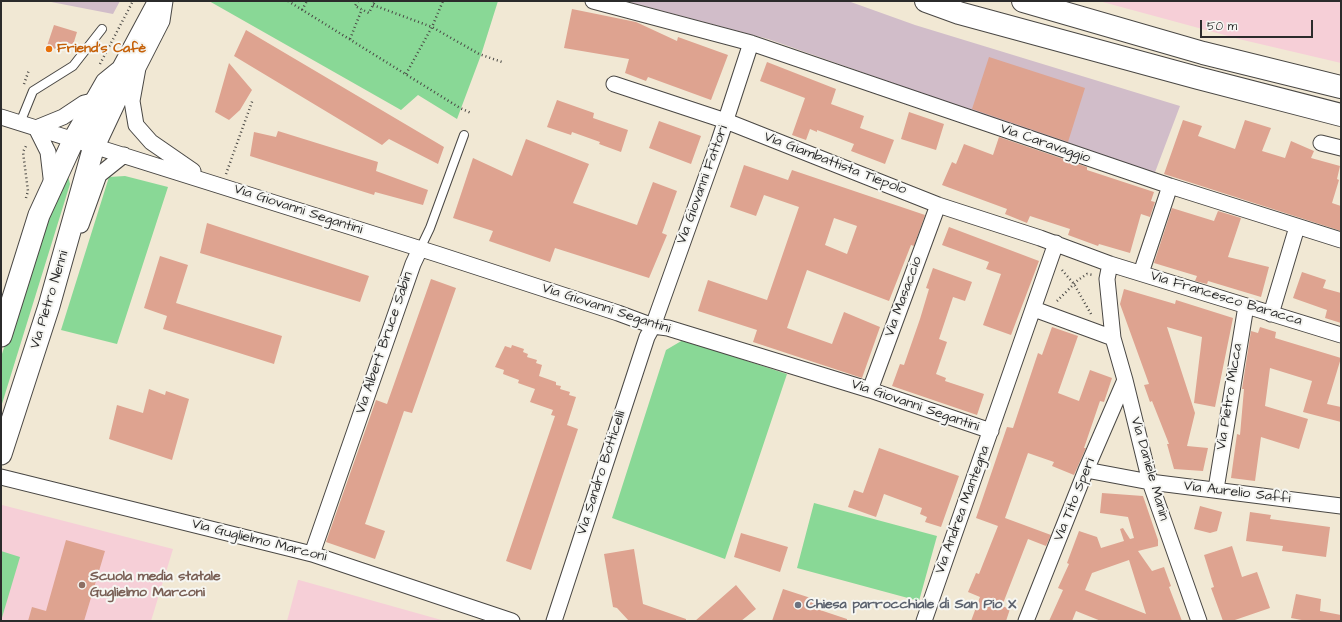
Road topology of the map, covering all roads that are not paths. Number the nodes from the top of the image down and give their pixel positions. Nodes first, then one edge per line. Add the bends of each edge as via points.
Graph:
1 (159, 1) edge
2 (165, 1) edge
3 (593, 1) edge
4 (926, 1) edge
5 (1023, 1) edge
6 (102, 29) dead end
7 (751, 43) junction
8 (122, 70) junction
9 (614, 84) dead end
10 (1341, 87) edge
11 (97, 100) junction
12 (1341, 115) edge
13 (1, 117) edge
14 (726, 121) junction
15 (20, 123) junction
16 (36, 128) junction
17 (464, 134) dead end
18 (74, 139) junction
19 (1321, 143) dead end
20 (94, 146) junction
21 (1341, 148) edge
22 (124, 155) junction
23 (217, 184) junction
24 (52, 186) junction
25 (1170, 186) junction
26 (938, 205) junction
27 (1297, 227) junction
28 (1341, 240) edge
29 (1056, 243) junction
30 (420, 249) junction
31 (62, 258) junction
32 (1110, 264) junction
33 (1141, 273) junction
34 (1246, 306) junction
35 (1034, 309) junction
36 (1271, 314) junction
37 (653, 326) junction
38 (1341, 335) edge
39 (1, 336) edge
40 (1113, 338) junction
41 (1126, 380) junction
42 (870, 390) junction
43 (991, 431) junction
44 (1, 454) edge
45 (1086, 470) junction
46 (1, 478) edge
47 (1150, 482) junction
48 (1216, 489) junction
49 (1341, 506) edge
50 (312, 554) junction
51 (512, 621) edge
52 (554, 621) edge
53 (924, 621) edge
54 (1026, 621) edge
55 (1199, 621) edge

1 - 8 street
2 - 23 street via 162,21 138,68 132,101 136,125 151,142 171,157
3 - 7 street, Via Caravaggio
4 - 12 highway via 959,13
5 - 10 highway via 1203,53
6 - 15 lane via 73,66 33,91
7 - 14 street, Via Giovanni Fattori
7 - 25 street, Via Caravaggio
8 - 11 street via 106,83
8 - 20 street, Via Pietro Nenni via 118,95
9 - 14 street, Via Giambattista Tiepolo
11 - 16 street via 84,103 63,117
11 - 18 street
13 - 15 street, Via Giovanni Segantini
14 - 26 street, Via Giambattista Tiepolo
14 - 37 street, Via Giovanni Fattori
15 - 16 street, Via Giovanni Segantini
16 - 18 street, Via Giovanni Segantini
16 - 24 street via 48,152
17 - 30 lane, Via Albert Bruce Sabin
18 - 20 street, Via Giovanni Segantini
18 - 24 street
19 - 21 street
20 - 22 street, Via Giovanni Segantini
20 - 31 street, Via Pietro Nenni
22 - 23 street, Via Giovanni Segantini
22 - 31 street via 99,176 73,247
23 - 30 street, Via Giovanni Segantini
24 - 39 street via 39,215
25 - 27 street, Via Caravaggio
25 - 33 street
26 - 29 street, Via Giambattista Tiepolo
26 - 42 street, Via Masaccio
27 - 28 street, Via Caravaggio
27 - 36 street
29 - 32 street, Via Francesco Baracca
29 - 35 street, Via Andrea Mantegna
30 - 37 street, Via Giovanni Segantini
30 - 50 street, Via Albert Bruce Sabin
31 - 44 street, Via Pietro Nenni
32 - 33 street, Via Francesco Baracca
32 - 40 street, Via Daniele Manin via 1107,278
33 - 34 street, Via Francesco Baracca
34 - 36 street, Via Francesco Baracca
34 - 48 street, Via Pietro Micca
35 - 40 street
35 - 43 street, Via Andrea Mantegna
36 - 38 street, Via Francesco Baracca
37 - 42 street, Via Giovanni Segantini via 668,328
37 - 52 street, Via Sandro Botticelli via 647,337
40 - 41 street, Via Daniele Manin
41 - 45 street, Via Tito Speri
41 - 47 street, Via Daniele Manin
42 - 43 street, Via Giovanni Segantini
43 - 53 street, Via Andrea Mantegna
45 - 47 street, Via Aurelio Saffi
45 - 54 street, Via Tito Speri
46 - 50 street, Via Guglielmo Marconi
47 - 48 street, Via Aurelio Saffi
47 - 55 street, Via Daniele Manin
48 - 49 street, Via Aurelio Saffi
50 - 51 street, Via Guglielmo Marconi

